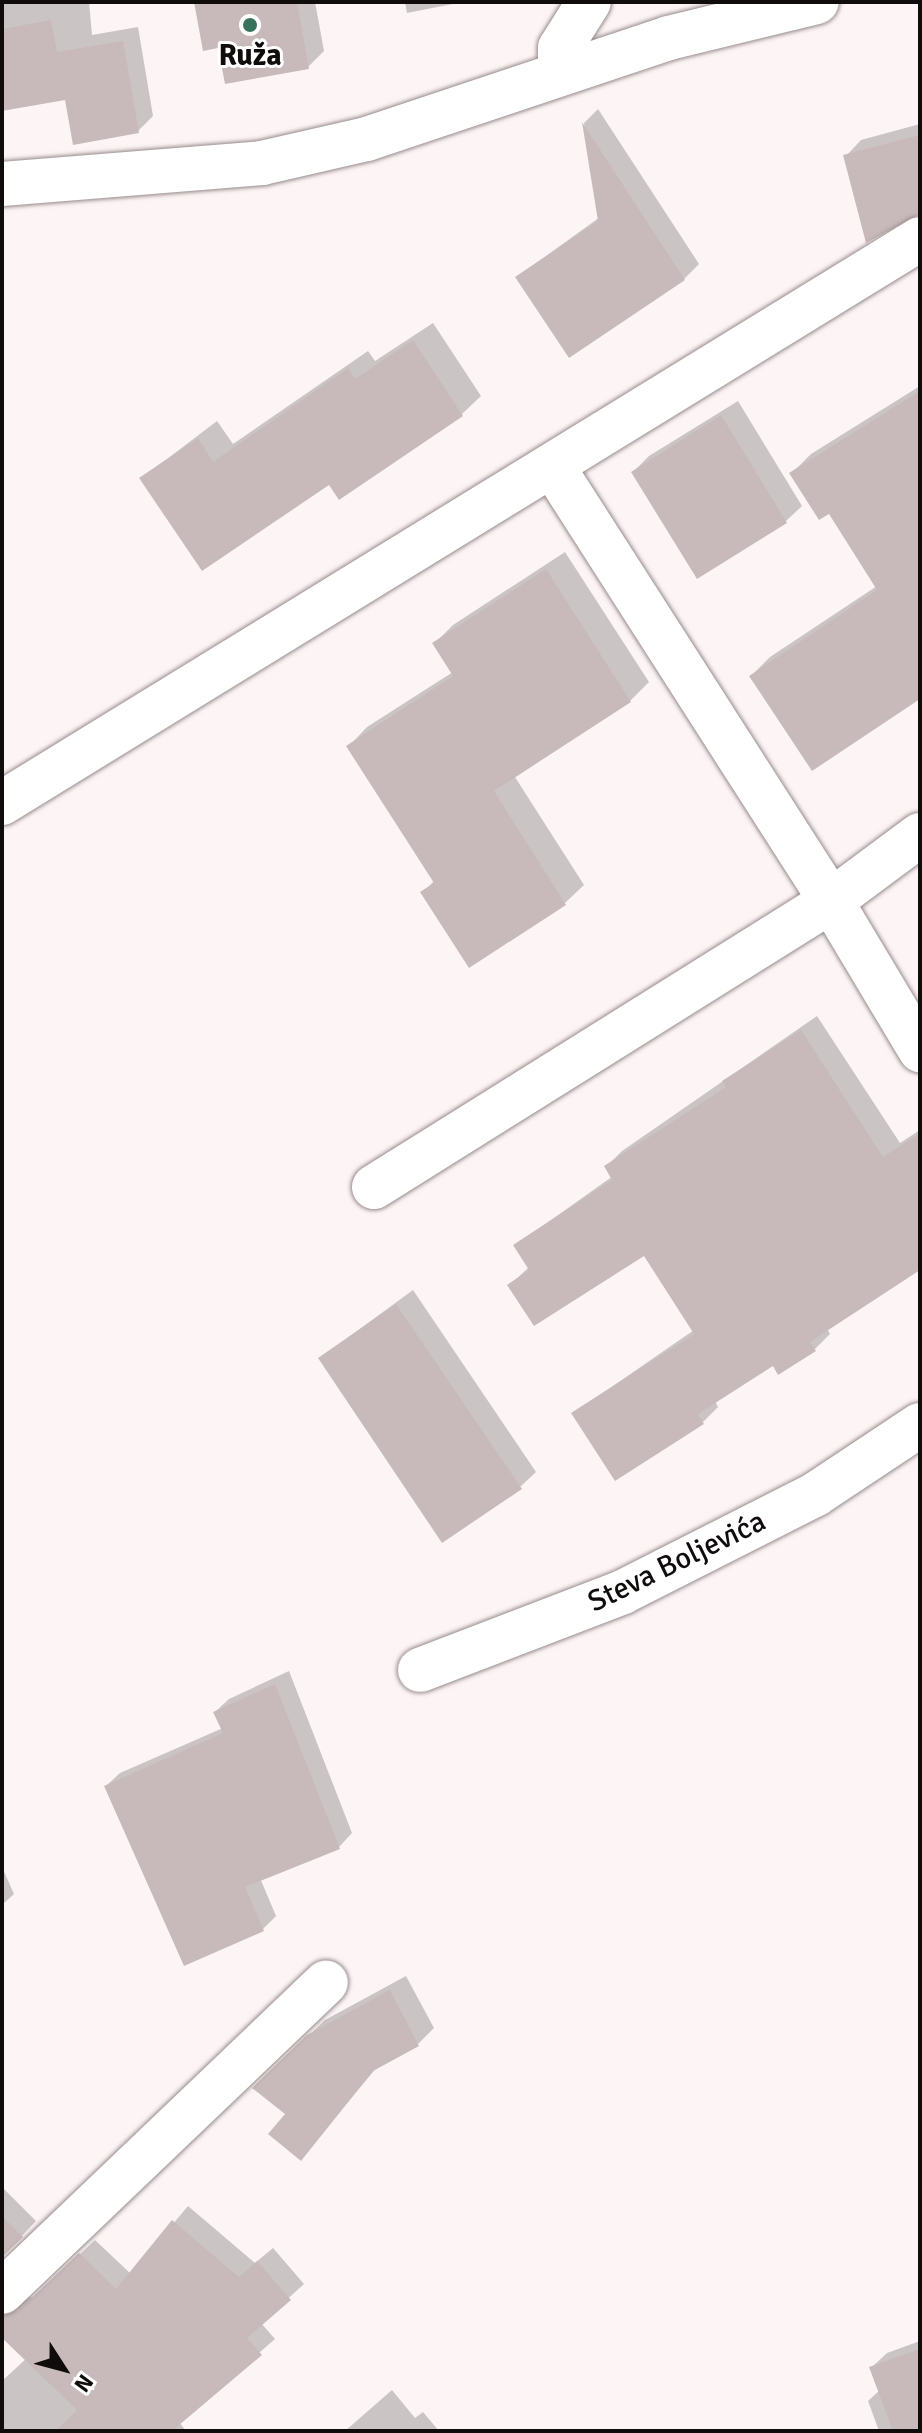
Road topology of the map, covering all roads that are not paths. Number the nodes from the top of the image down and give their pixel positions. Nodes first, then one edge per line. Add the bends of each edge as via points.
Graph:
1 (589, 2) edge
2 (817, 2) edge
3 (560, 73) junction
4 (2, 184) edge
5 (920, 239) edge
6 (553, 467) junction
7 (2, 803) edge
8 (920, 835) edge
9 (831, 901) junction
10 (920, 1050) edge
11 (374, 1187) dead end
12 (920, 1425) edge
13 (420, 1670) dead end
14 (326, 1982) dead end
15 (2, 2292) edge

1 - 3 street via 560,48
2 - 3 street via 669,38
3 - 4 street via 367,139 262,163
5 - 6 street
6 - 7 street
6 - 9 street
8 - 9 street
9 - 10 street
9 - 11 street
12 - 13 street, Steva Boljevića via 816,1494 623,1592
14 - 15 street

